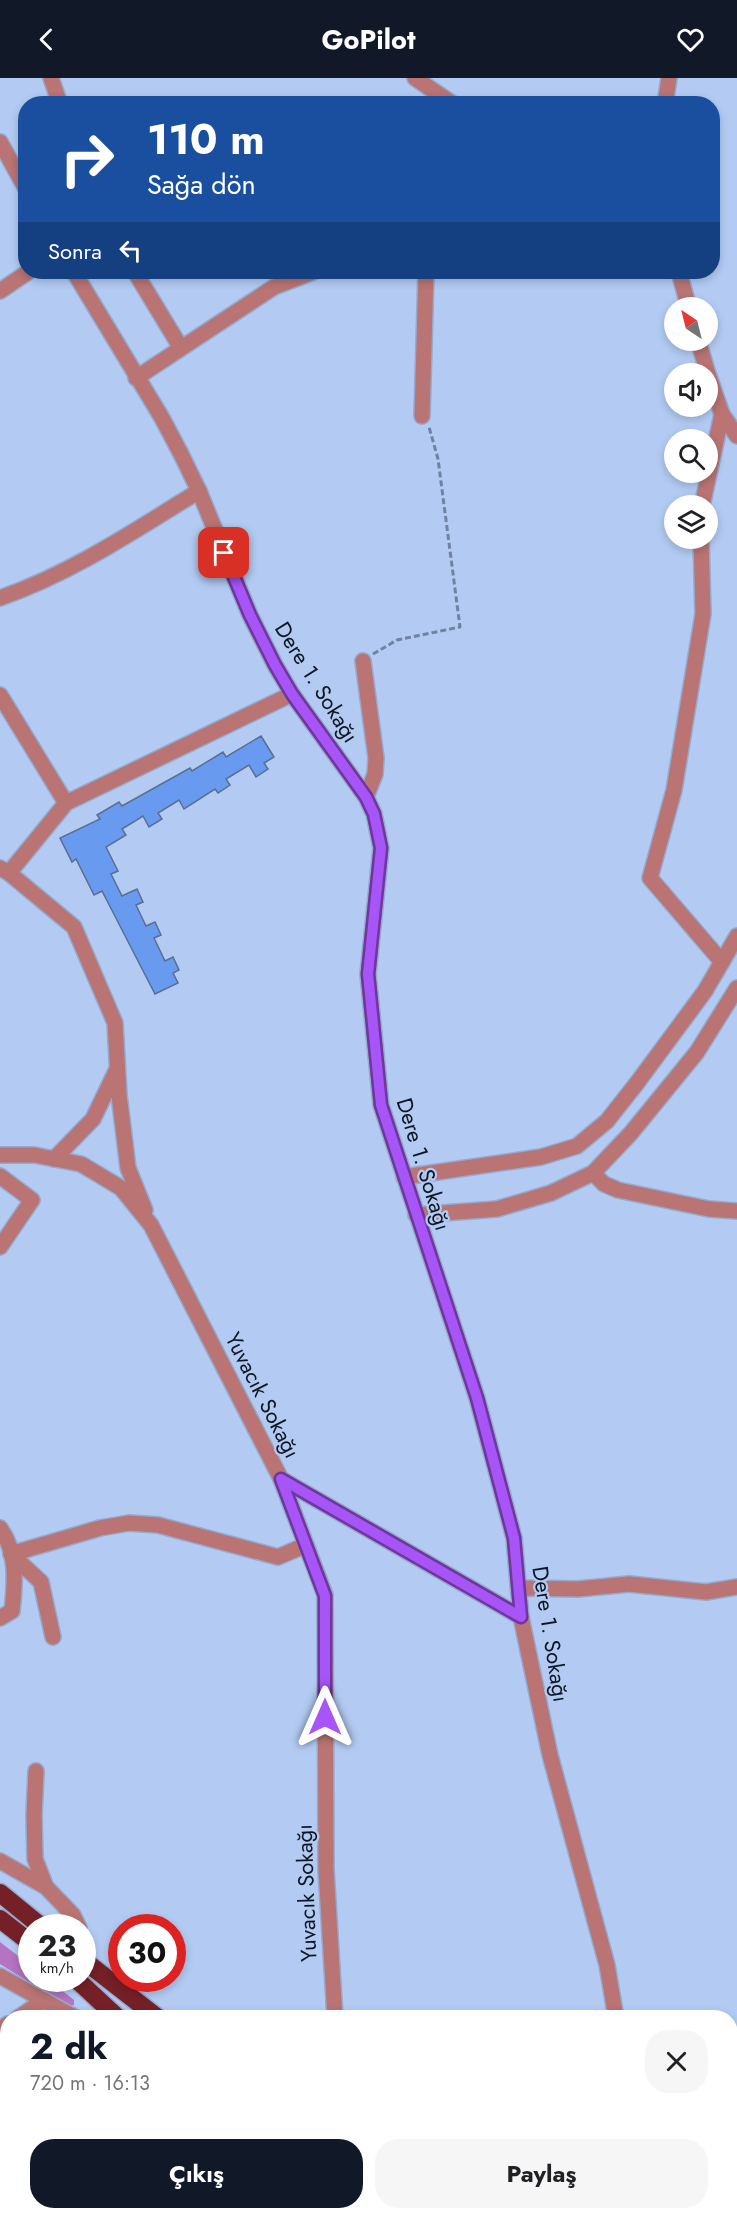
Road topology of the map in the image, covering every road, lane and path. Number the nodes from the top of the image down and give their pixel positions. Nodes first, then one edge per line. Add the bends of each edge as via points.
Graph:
1 (51, 78) edge
2 (416, 78) edge
3 (669, 78) edge
4 (438, 91) edge
5 (57, 96) edge
6 (666, 96) edge
7 (0, 142) edge
8 (18, 175) edge
9 (18, 279) edge
10 (78, 279) edge
11 (139, 279) edge
12 (295, 279) edge
13 (426, 279) edge
14 (681, 279) edge
15 (0, 291) edge
16 (686, 297) edge
17 (180, 348) junction
18 (136, 378) junction
19 (718, 403) edge
20 (722, 414) junction
21 (422, 416) joint
22 (737, 436) edge
23 (199, 491) junction
24 (704, 495) edge
25 (701, 549) edge
26 (0, 598) edge
27 (363, 661) joint
28 (0, 694) edge
29 (292, 694) junction
30 (366, 797) junction
31 (66, 803) junction
32 (5, 871) edge
33 (737, 936) edge
34 (722, 962) junction
35 (734, 998) edge
36 (118, 1068) junction
37 (0, 1155) edge
38 (54, 1159) junction
39 (592, 1173) junction
40 (0, 1176) edge
41 (404, 1177) junction
42 (737, 1211) edge
43 (416, 1215) junction
44 (151, 1225) junction
45 (0, 1247) edge
46 (281, 1479) junction
47 (0, 1528) edge
48 (306, 1545) junction
49 (10, 1554) junction
50 (737, 1587) edge
51 (519, 1588) junction
52 (521, 1617) junction
53 (0, 1618) edge
54 (54, 1637) dead end
55 (36, 1771) dead end
56 (0, 1861) edge
57 (46, 1887) junction
58 (0, 1893) edge
59 (26, 1914) edge
60 (71, 1914) edge
61 (0, 1918) edge
62 (18, 1933) edge
63 (96, 1970) edge
64 (0, 1976) edge
65 (90, 1992) edge
66 (45, 2000) junction
67 (30, 2010) edge
68 (62, 2010) edge
69 (109, 2010) edge
70 (148, 2010) edge
71 (335, 2010) edge
72 (615, 2010) edge

1 - 5 street
2 - 4 street
3 - 6 street
7 - 8 street
9 - 15 street
10 - 18 street, Dere 1. Sokağı
11 - 17 street
12 - 17 street via 274,287
13 - 21 street
14 - 16 street
17 - 18 street
18 - 23 street, Dere 1. Sokağı via 162,418
19 - 20 street
20 - 22 street
20 - 24 street
21 - 27 path via 437,448 460,627 397,640
23 - 26 street via 73,568
23 - 29 street, Dere 1. Sokağı via 250,615
25 - 34 street via 703,614 674,790 650,878
27 - 30 street via 376,758 375,774
28 - 31 street
29 - 30 street, Dere 1. Sokağı
29 - 31 street
30 - 41 street, Dere 1. Sokağı via 377,822 381,848 368,974 381,1105
31 - 32 street
32 - 36 street via 74,927 115,1023
33 - 34 street
34 - 41 street via 705,991 607,1121 577,1146 541,1157
35 - 39 street via 697,1052
36 - 38 street via 93,1119
36 - 44 street via 128,1168
37 - 38 street, Yuvacık Sokağı
38 - 44 street, Yuvacık Sokağı via 81,1164 121,1188
39 - 42 street via 618,1190
39 - 43 street via 551,1193 497,1209
40 - 45 street via 32,1200
41 - 43 street, Dere 1. Sokağı
43 - 51 street, Dere 1. Sokağı via 477,1398 514,1538
44 - 46 street, Yuvacık Sokağı
46 - 48 street, Yuvacık Sokağı
46 - 52 street
47 - 49 street
48 - 49 street via 278,1557 158,1525 129,1523
48 - 71 street, Yuvacık Sokağı via 325,1596 326,1869
49 - 53 street via 16,1573 12,1611
49 - 54 street via 41,1581
50 - 51 street via 706,1592 629,1584 578,1589
51 - 52 street, Dere 1. Sokağı
52 - 72 street, Dere 1. Sokağı via 550,1755 608,1965
55 - 57 street via 35,1859
56 - 57 street
57 - 60 street
58 - 59 highway
61 - 62 highway
63 - 70 highway
64 - 66 street
65 - 69 highway
66 - 67 street
66 - 68 street

